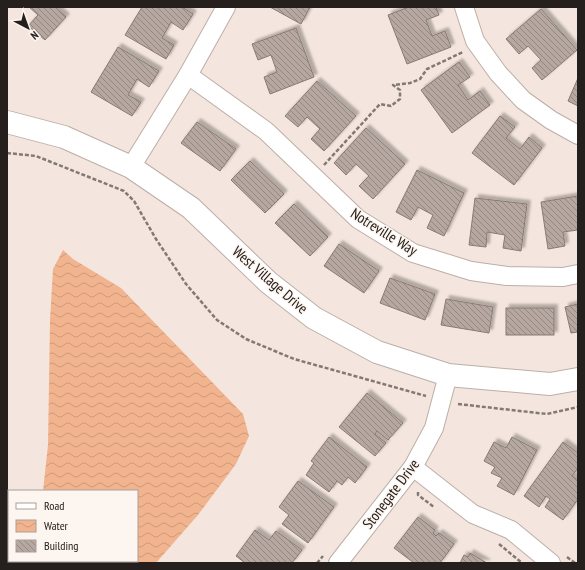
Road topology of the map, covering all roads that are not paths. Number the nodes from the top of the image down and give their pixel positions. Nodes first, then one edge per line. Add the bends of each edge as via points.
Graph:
1 (226, 7) edge
2 (464, 7) edge
3 (188, 76) junction
4 (7, 122) edge
5 (578, 135) edge
6 (131, 167) junction
7 (578, 274) edge
8 (448, 375) junction
9 (578, 379) edge
10 (413, 467) junction
11 (557, 558) edge
12 (338, 563) edge

1 - 3 street
2 - 5 street via 475,41 498,72 523,100
3 - 6 street
3 - 7 street, Notreville Way via 266,131 358,219 413,253 471,271 508,276 563,277
4 - 6 street, West Village Drive via 64,137
6 - 8 street, West Village Drive via 191,208 268,282 314,318 377,352
8 - 9 street, West Village Drive via 550,384
8 - 10 street, Stonegate Drive via 434,428
10 - 11 street via 473,514 511,530
10 - 12 street, Stonegate Drive

